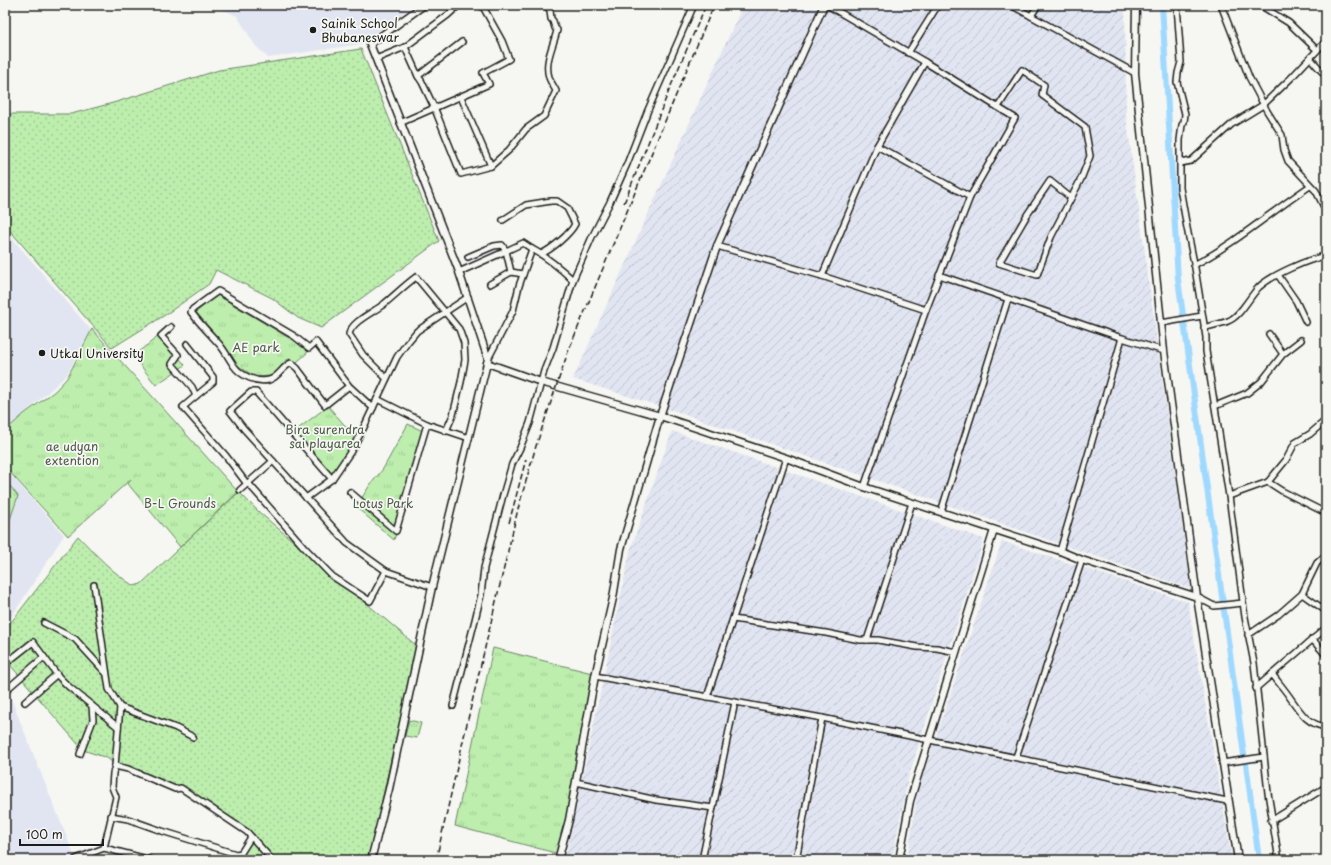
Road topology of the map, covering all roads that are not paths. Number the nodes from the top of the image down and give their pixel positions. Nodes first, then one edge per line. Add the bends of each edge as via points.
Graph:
1 (424, 5) edge
2 (459, 5) edge
3 (482, 5) edge
4 (545, 5) edge
5 (694, 5) edge
6 (826, 5) edge
7 (938, 5) edge
8 (1011, 5) edge
9 (1038, 5) edge
10 (1136, 5) edge
11 (1177, 5) edge
12 (1221, 5) edge
13 (1260, 5) edge
14 (1031, 16) junction
15 (1326, 41) edge
16 (462, 42) dead end
17 (405, 47) junction
18 (1317, 50) junction
19 (908, 53) junction
20 (1310, 58) junction
21 (376, 59) junction
22 (925, 62) junction
23 (1135, 73) junction
24 (418, 76) junction
25 (1326, 76) edge
26 (461, 97) junction
27 (1263, 105) junction
28 (434, 107) junction
29 (998, 107) junction
30 (400, 123) junction
31 (877, 146) junction
32 (1180, 163) junction
33 (491, 166) junction
34 (1310, 186) junction
35 (970, 197) junction
36 (1071, 198) junction
37 (1324, 198) edge
38 (1326, 211) edge
39 (502, 220) dead end
40 (717, 246) junction
41 (532, 249) junction
42 (506, 251) junction
43 (541, 254) junction
44 (1326, 256) edge
45 (468, 257) dead end
46 (1194, 265) junction
47 (459, 272) junction
48 (511, 272) junction
49 (523, 274) junction
50 (939, 275) junction
51 (1278, 275) junction
52 (822, 276) junction
53 (573, 280) junction
54 (490, 284) dead end
55 (468, 297) junction
56 (1008, 299) junction
57 (926, 310) junction
58 (444, 313) junction
59 (1202, 316) junction
60 (1306, 322) dead end
61 (1161, 323) junction
62 (171, 327) dead end
63 (1204, 328) junction
64 (1268, 336) dead end
65 (1122, 338) junction
66 (1301, 340) dead end
67 (187, 344) dead end
68 (1164, 351) junction
69 (1283, 354) junction
70 (488, 361) junction
71 (386, 378) junction
72 (541, 382) junction
73 (349, 386) junction
74 (196, 396) junction
75 (377, 399) junction
76 (1215, 406) junction
77 (373, 408) junction
78 (660, 416) junction
79 (1325, 423) edge
80 (427, 424) junction
81 (446, 431) junction
82 (469, 438) junction
83 (786, 458) junction
84 (273, 461) junction
85 (332, 479) junction
86 (1268, 482) junction
87 (248, 483) junction
88 (864, 487) junction
89 (240, 490) dead end
90 (350, 492) dead end
91 (1229, 496) junction
92 (306, 498) junction
93 (912, 503) junction
94 (941, 512) junction
95 (1326, 513) edge
96 (994, 530) junction
97 (1060, 551) junction
98 (1326, 555) edge
99 (1082, 560) junction
100 (386, 571) junction
101 (94, 585) dead end
102 (432, 587) junction
103 (1302, 594) junction
104 (1197, 597) junction
105 (1243, 603) junction
106 (1326, 611) edge
107 (733, 619) junction
108 (44, 623) dead end
109 (1326, 628) edge
110 (1248, 635) junction
111 (1312, 639) junction
112 (867, 640) junction
113 (956, 652) junction
114 (1326, 655) edge
115 (44, 657) junction
116 (5, 664) edge
117 (56, 674) junction
118 (106, 674) junction
119 (1272, 674) junction
120 (595, 676) junction
121 (1256, 688) junction
122 (6, 690) dead end
123 (707, 697) junction
124 (25, 702) dead end
125 (735, 702) junction
126 (92, 706) junction
127 (454, 706) dead end
128 (120, 707) junction
129 (822, 718) junction
130 (118, 727) junction
131 (1326, 727) edge
132 (193, 737) dead end
133 (928, 740) junction
134 (80, 754) dead end
135 (1016, 757) junction
136 (1264, 757) junction
137 (1222, 762) junction
138 (115, 766) junction
139 (576, 782) junction
140 (1326, 787) edge
141 (1227, 801) junction
142 (713, 808) junction
143 (111, 816) junction
144 (1271, 821) junction
145 (251, 837) junction
146 (104, 848) junction
147 (241, 853) junction
148 (76, 859) dead end
149 (151, 860) edge
150 (238, 860) edge
151 (272, 860) edge
152 (371, 860) edge
153 (558, 860) edge
154 (702, 860) edge
155 (796, 860) edge
156 (899, 860) edge
157 (1238, 860) edge
158 (1277, 860) edge

1 - 21 street via 370,44
2 - 17 street
3 - 26 street via 509,59 483,73 489,84
4 - 33 street via 550,10 551,19 557,30 548,71 556,91 544,116 526,128 509,150
5 - 53 street via 627,164
6 - 19 street
6 - 40 street
7 - 19 street
8 - 14 street
9 - 14 street
10 - 23 street
11 - 32 street via 1181,62 1177,82 1185,114
12 - 27 street via 1249,77
13 - 18 street via 1288,23
14 - 23 street
15 - 18 street
16 - 24 street
17 - 21 street
17 - 24 street
18 - 20 street
19 - 22 street
20 - 25 street
20 - 27 street
21 - 30 street
22 - 29 street
22 - 31 street
23 - 61 street
24 - 28 street
26 - 28 street
26 - 33 street
27 - 32 street via 1232,124 1191,161
27 - 34 street via 1282,135 1288,161
28 - 30 street
28 - 33 street via 461,174
29 - 35 street via 1015,118
29 - 36 street via 1022,70 1044,85 1042,95 1085,127 1090,156
30 - 47 street
31 - 35 street
31 - 52 street
32 - 46 street via 1180,188
34 - 37 street
34 - 46 street via 1215,254
35 - 50 street
36 - 36 street via 1051,237 1037,275 998,263 1050,181
37 - 38 street
39 - 43 street via 534,203 557,201 567,208 575,224 548,251
40 - 52 street
40 - 78 street
41 - 42 street via 523,243
41 - 43 street
41 - 49 street
42 - 45 street via 502,245 494,246
42 - 47 street
42 - 48 street
43 - 53 street
44 - 51 street
46 - 59 street
47 - 55 street
48 - 49 street
48 - 54 street
49 - 70 street via 513,312
50 - 56 street
50 - 57 street
51 - 60 street
51 - 63 street via 1259,287 1229,321
52 - 57 street
53 - 72 street
55 - 58 street
55 - 70 street
56 - 65 street
56 - 94 street
57 - 88 street
58 - 71 street via 417,331 397,357
58 - 71 street via 416,277 350,330 348,334 363,355
58 - 81 street via 458,329 464,343 465,360 453,415
59 - 61 street
59 - 63 street
61 - 68 street
62 - 74 street via 161,336 178,355 172,364 192,387
63 - 76 street
64 - 69 street
65 - 68 street
65 - 97 street
66 - 69 street
67 - 74 street via 214,380
68 - 104 street
69 - 76 street via 1261,382 1247,394
70 - 72 street
70 - 82 street
71 - 75 street
72 - 78 street
72 - 127 street via 530,423 512,464 503,495
73 - 73 street via 316,342 310,348 218,291 191,312 235,367 254,380 275,378 291,363 325,405
73 - 77 street
74 - 87 street via 183,407
75 - 77 street
75 - 80 street
76 - 91 street
77 - 85 street via 351,451
78 - 83 street
78 - 120 street via 621,549
79 - 86 street via 1294,443 1286,460
80 - 81 street
80 - 90 street via 396,531
81 - 82 street
82 - 102 street
83 - 88 street
83 - 107 street
84 - 85 street via 230,411 251,392 256,392
84 - 87 street
84 - 92 street
85 - 92 street
86 - 91 street
86 - 95 street
87 - 89 street
87 - 100 street via 304,547 332,576 351,590 370,601
88 - 93 street
91 - 105 street
92 - 100 street via 347,544
93 - 94 street
93 - 112 street
94 - 96 street
96 - 97 street
96 - 113 street
97 - 99 street
98 - 103 street via 1317,563
99 - 104 street
99 - 135 street
100 - 102 street
101 - 118 street
102 - 152 street via 389,789
103 - 106 street
103 - 110 street
104 - 105 street via 1214,606
104 - 137 street
105 - 110 street
107 - 112 street
107 - 123 street
108 - 118 street via 75,640
109 - 111 street
110 - 121 street
111 - 114 street
111 - 119 street
112 - 113 street
113 - 133 street
115 - 116 street via 33,642
115 - 117 street
115 - 122 street
117 - 124 street
117 - 126 street
118 - 128 street via 109,690
119 - 121 street
119 - 131 street via 1304,717
120 - 123 street
120 - 139 street
121 - 136 street
123 - 125 street
125 - 129 street
125 - 142 street
126 - 130 street
126 - 134 street via 93,720
128 - 130 street
128 - 132 street
129 - 133 street
129 - 155 street
130 - 138 street
133 - 135 street
133 - 156 street via 910,801
135 - 141 street
136 - 137 street
136 - 144 street
137 - 141 street
138 - 143 street via 112,787 116,797
138 - 145 street via 175,789 181,788 219,812
139 - 142 street via 656,800
139 - 153 street
140 - 144 street
141 - 157 street
142 - 154 street
143 - 146 street
143 - 147 street via 128,819 236,854
144 - 158 street
145 - 147 street
145 - 151 street
146 - 148 street
146 - 149 street
147 - 150 street

